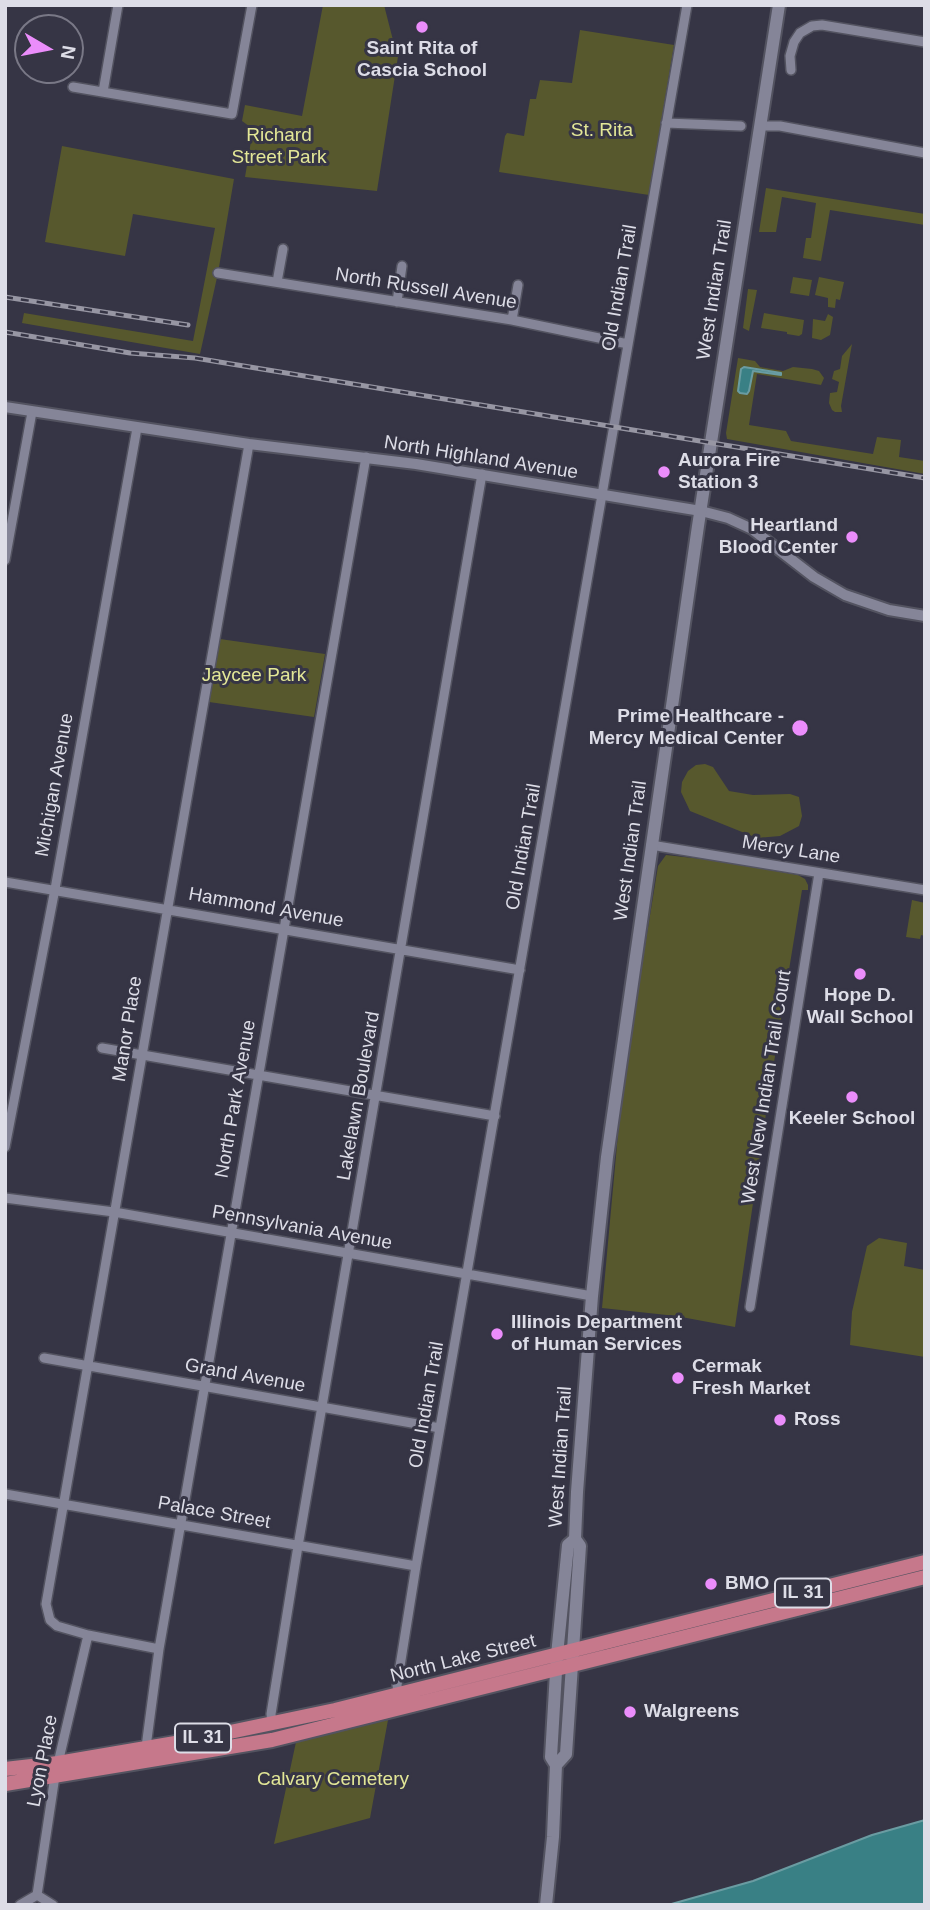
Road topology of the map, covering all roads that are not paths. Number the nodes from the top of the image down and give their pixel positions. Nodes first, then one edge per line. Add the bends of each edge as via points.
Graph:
1 (118, 5) edge
2 (252, 5) edge
3 (687, 5) edge
4 (779, 5) edge
5 (925, 42) edge
6 (791, 70) dead end
7 (73, 87) dead end
8 (103, 92) junction
9 (666, 123) junction
10 (741, 126) dead end
11 (760, 126) junction
12 (925, 153) edge
13 (283, 249) dead end
14 (402, 266) dead end
15 (218, 273) dead end
16 (277, 282) junction
17 (518, 285) dead end
18 (397, 302) junction
19 (512, 320) junction
20 (628, 344) junction
21 (5, 407) edge
22 (32, 412) junction
23 (137, 428) junction
24 (249, 444) junction
25 (366, 457) junction
26 (482, 474) junction
27 (602, 495) junction
28 (701, 511) junction
29 (5, 560) edge
30 (925, 615) edge
31 (651, 845) junction
32 (819, 873) junction
33 (5, 882) edge
34 (55, 889) junction
35 (925, 890) edge
36 (166, 908) junction
37 (283, 929) junction
38 (401, 949) junction
39 (520, 970) junction
40 (102, 1048) dead end
41 (142, 1055) junction
42 (258, 1075) junction
43 (377, 1096) junction
44 (495, 1116) junction
45 (5, 1147) edge
46 (5, 1198) edge
47 (114, 1212) junction
48 (231, 1233) junction
49 (350, 1254) junction
50 (467, 1275) junction
51 (592, 1296) junction
52 (750, 1307) dead end
53 (44, 1358) dead end
54 (88, 1365) junction
55 (206, 1387) junction
56 (323, 1408) junction
57 (440, 1428) junction
58 (5, 1494) edge
59 (63, 1504) junction
60 (182, 1525) junction
61 (575, 1539) junction
62 (298, 1546) junction
63 (925, 1562) edge
64 (416, 1566) junction
65 (925, 1577) edge
66 (88, 1635) junction
67 (159, 1649) junction
68 (573, 1651) junction
69 (557, 1655) junction
70 (572, 1666) junction
71 (556, 1671) junction
72 (398, 1694) junction
73 (272, 1724) junction
74 (146, 1747) junction
75 (556, 1765) junction
76 (5, 1769) edge
77 (57, 1770) junction
78 (5, 1784) edge
79 (37, 1895) junction
80 (20, 1905) edge
81 (53, 1905) edge
82 (546, 1905) edge

1 - 8 street
2 - 8 street via 232,114
3 - 9 street, Old Indian Trail
4 - 11 main road, West Indian Trail
5 - 6 street via 812,26 794,42
7 - 8 street
9 - 10 street
9 - 20 street, Old Indian Trail
11 - 12 street
11 - 28 main road, West Indian Trail
13 - 16 street
14 - 18 street
15 - 16 street, North Russell Avenue
16 - 18 street, North Russell Avenue
17 - 19 street
18 - 19 street, North Russell Avenue
19 - 20 street, North Russell Avenue
20 - 27 street, Old Indian Trail
21 - 22 street, North Highland Avenue
22 - 23 street, North Highland Avenue
22 - 29 street
23 - 24 street, North Highland Avenue
23 - 34 street, Michigan Avenue
24 - 25 street, North Highland Avenue
24 - 36 street, Manor Place
25 - 26 street, North Highland Avenue
25 - 37 street, North Park Avenue
26 - 27 street, North Highland Avenue
26 - 38 street, Lakelawn Boulevard
27 - 28 street, North Highland Avenue
27 - 39 street, Old Indian Trail
28 - 30 street, North Highland Avenue via 752,528 814,577 845,595 889,610
28 - 31 main road, West Indian Trail
31 - 32 street, Mercy Lane
31 - 51 main road, West Indian Trail
32 - 35 street, Mercy Lane
32 - 52 street, West New Indian Trail Court
33 - 34 street, Hammond Avenue
34 - 36 street, Hammond Avenue
34 - 45 street, Michigan Avenue
36 - 37 street, Hammond Avenue
36 - 41 street, Manor Place
37 - 38 street, Hammond Avenue
37 - 42 street, North Park Avenue
38 - 39 street, Hammond Avenue
38 - 43 street, Lakelawn Boulevard
39 - 44 street, Old Indian Trail
40 - 41 street
41 - 42 street
41 - 47 street, Manor Place
42 - 43 street
42 - 48 street, North Park Avenue
43 - 44 street
43 - 49 street, Lakelawn Boulevard
44 - 50 street, Old Indian Trail
46 - 47 street, Pennsylvania Avenue
47 - 48 street, Pennsylvania Avenue
47 - 54 street, Manor Place
48 - 49 street, Pennsylvania Avenue
48 - 55 street, North Park Avenue
49 - 50 street, Pennsylvania Avenue
49 - 56 street, Lakelawn Boulevard
50 - 51 street, Pennsylvania Avenue
50 - 57 street, Old Indian Trail
51 - 61 main road, West Indian Trail
53 - 54 street, Grand Avenue
54 - 55 street, Grand Avenue
54 - 59 street, Manor Place
55 - 56 street, Grand Avenue
55 - 60 street, North Park Avenue
56 - 57 street, Grand Avenue
56 - 62 street, Lakelawn Boulevard
57 - 64 street, Old Indian Trail
58 - 59 street, Palace Street
59 - 60 street, Palace Street
59 - 66 street, Manor Place via 46,1604 50,1620 57,1626
60 - 62 street, Palace Street
60 - 67 street, North Park Avenue
61 - 68 main road, West Indian Trail via 580,1546
61 - 69 main road, West Indian Trail via 568,1545
62 - 64 street, Palace Street
62 - 73 street, Lakelawn Boulevard
63 - 68 main road, North Lake Street / IL 31
64 - 72 street, Old Indian Trail
65 - 70 main road, North Lake Street
66 - 67 street
66 - 77 street, Lyon Place
67 - 74 street, North Park Avenue
68 - 69 main road, North Lake Street / IL 31
68 - 70 main road, West Indian Trail
69 - 71 main road, West Indian Trail
69 - 72 main road, North Lake Street / IL 31
70 - 71 main road, North Lake Street
70 - 75 main road, West Indian Trail via 566,1754
71 - 75 main road, West Indian Trail via 551,1756
71 - 77 main road, North Lake Street via 272,1740
72 - 73 main road, North Lake Street / IL 31
73 - 74 main road, North Lake Street / IL 31
74 - 77 main road, North Lake Street / IL 31
75 - 82 main road, West Indian Trail
76 - 77 main road, North Lake Street / IL 31
77 - 78 main road, North Lake Street
77 - 79 street, Lyon Place
79 - 80 street
79 - 81 street

